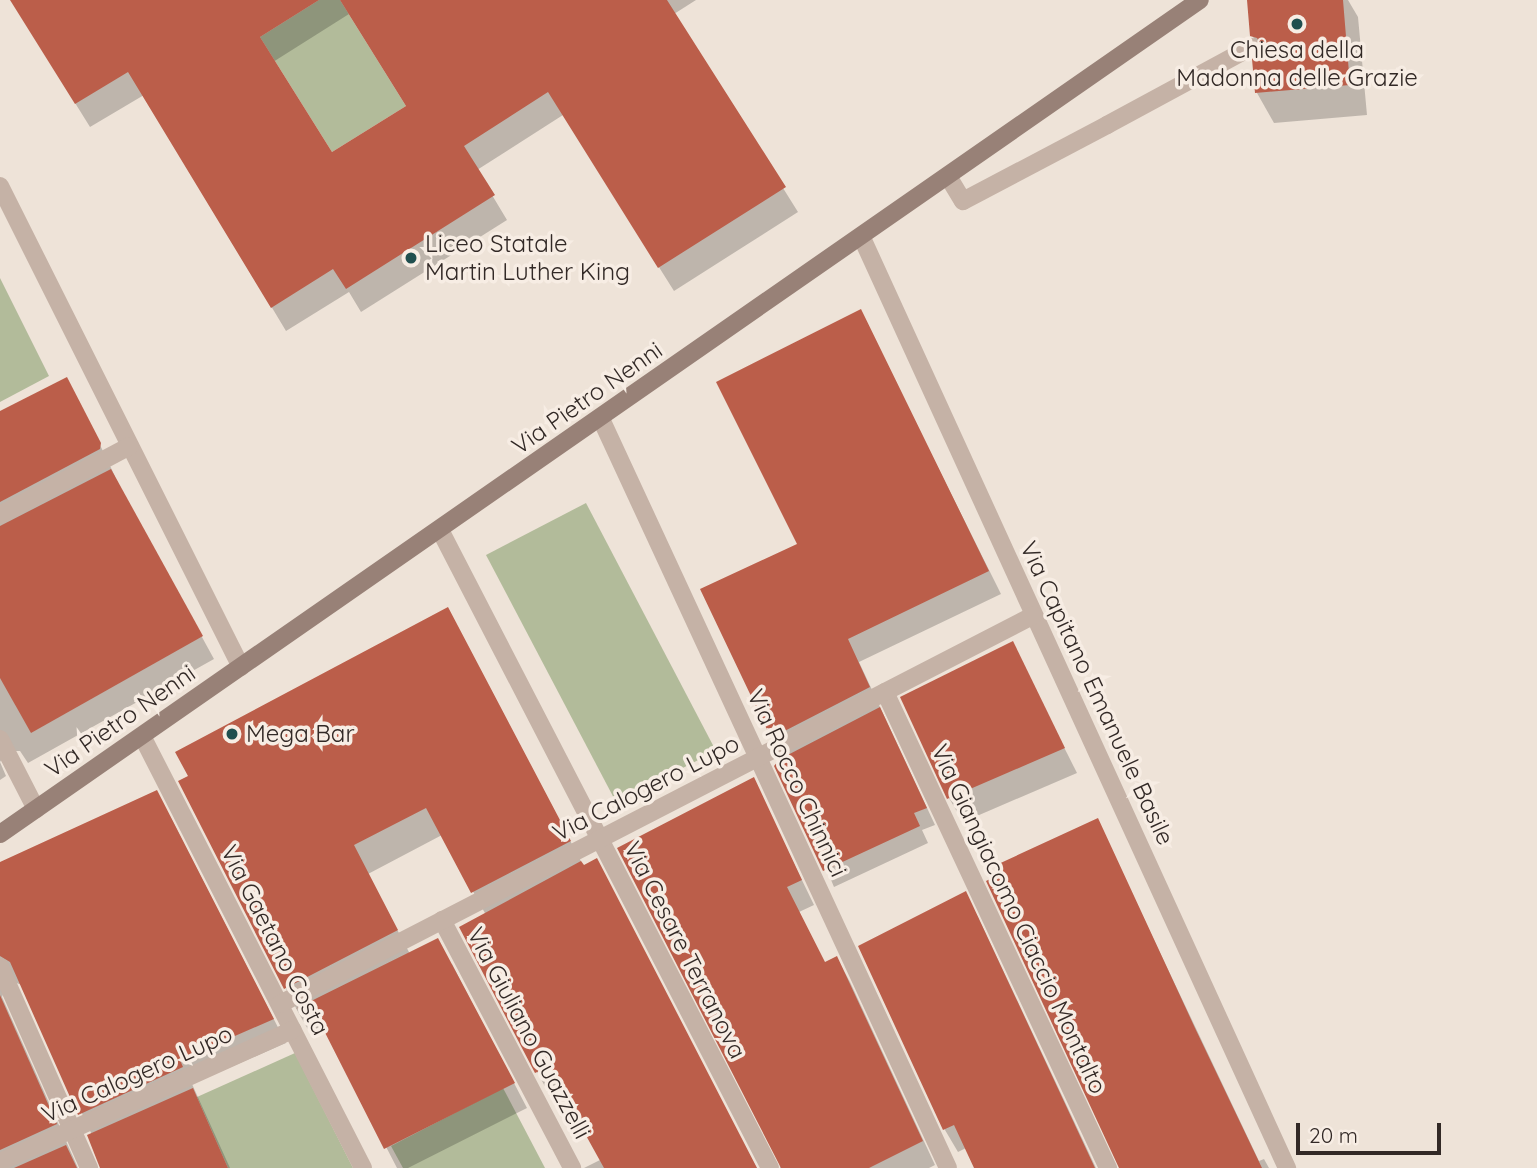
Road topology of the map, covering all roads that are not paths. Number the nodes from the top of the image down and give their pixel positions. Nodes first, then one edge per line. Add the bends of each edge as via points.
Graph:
1 (1200, 0) edge
2 (1251, 47) dead end
3 (948, 178) junction
4 (0, 186) edge
5 (862, 238) junction
6 (601, 419) junction
7 (130, 446) junction
8 (0, 515) edge
9 (440, 530) junction
10 (1034, 615) junction
11 (241, 667) junction
12 (885, 692) junction
13 (142, 736) junction
14 (0, 739) edge
15 (758, 758) junction
16 (36, 809) junction
17 (0, 834) edge
18 (600, 838) junction
19 (442, 920) junction
20 (0, 967) edge
21 (280, 1004) junction
22 (293, 1030) junction
23 (72, 1129) junction
24 (0, 1162) edge
25 (89, 1168) edge
26 (363, 1168) edge
27 (572, 1168) edge
28 (770, 1168) edge
29 (948, 1168) edge
30 (1108, 1168) edge
31 (1287, 1168) edge

1 - 3 main road, Via Pietro Nenni
2 - 3 street via 963,201
3 - 5 main road, Via Pietro Nenni
4 - 7 street
5 - 6 main road, Via Pietro Nenni
5 - 10 street, Via Capitano Emanuele Basile
6 - 9 main road, Via Pietro Nenni
6 - 15 street, Via Rocco Chinnici
7 - 8 street
7 - 11 street
9 - 11 main road, Via Pietro Nenni
9 - 18 street, Via Cesare Terranova
10 - 12 street, Via Calogero Lupo
10 - 31 street, Via Capitano Emanuele Basile
11 - 13 main road, Via Pietro Nenni
12 - 15 street, Via Calogero Lupo
12 - 30 street, Via Giangiacomo Ciaccio Montalto
13 - 16 main road, Via Pietro Nenni
13 - 21 street, Via Gaetano Costa
14 - 16 street
15 - 18 street, Via Calogero Lupo
15 - 29 street, Via Rocco Chinnici
16 - 17 main road, Via Pietro Nenni
18 - 19 street, Via Calogero Lupo
18 - 28 street, Via Cesare Terranova
19 - 21 street, Via Calogero Lupo
19 - 27 street, Via Giuliano Guazzelli
20 - 23 street
21 - 22 street, Via Gaetano Costa
22 - 23 street, Via Calogero Lupo
22 - 26 street, Via Gaetano Costa
23 - 24 street, Via Calogero Lupo
23 - 25 street

